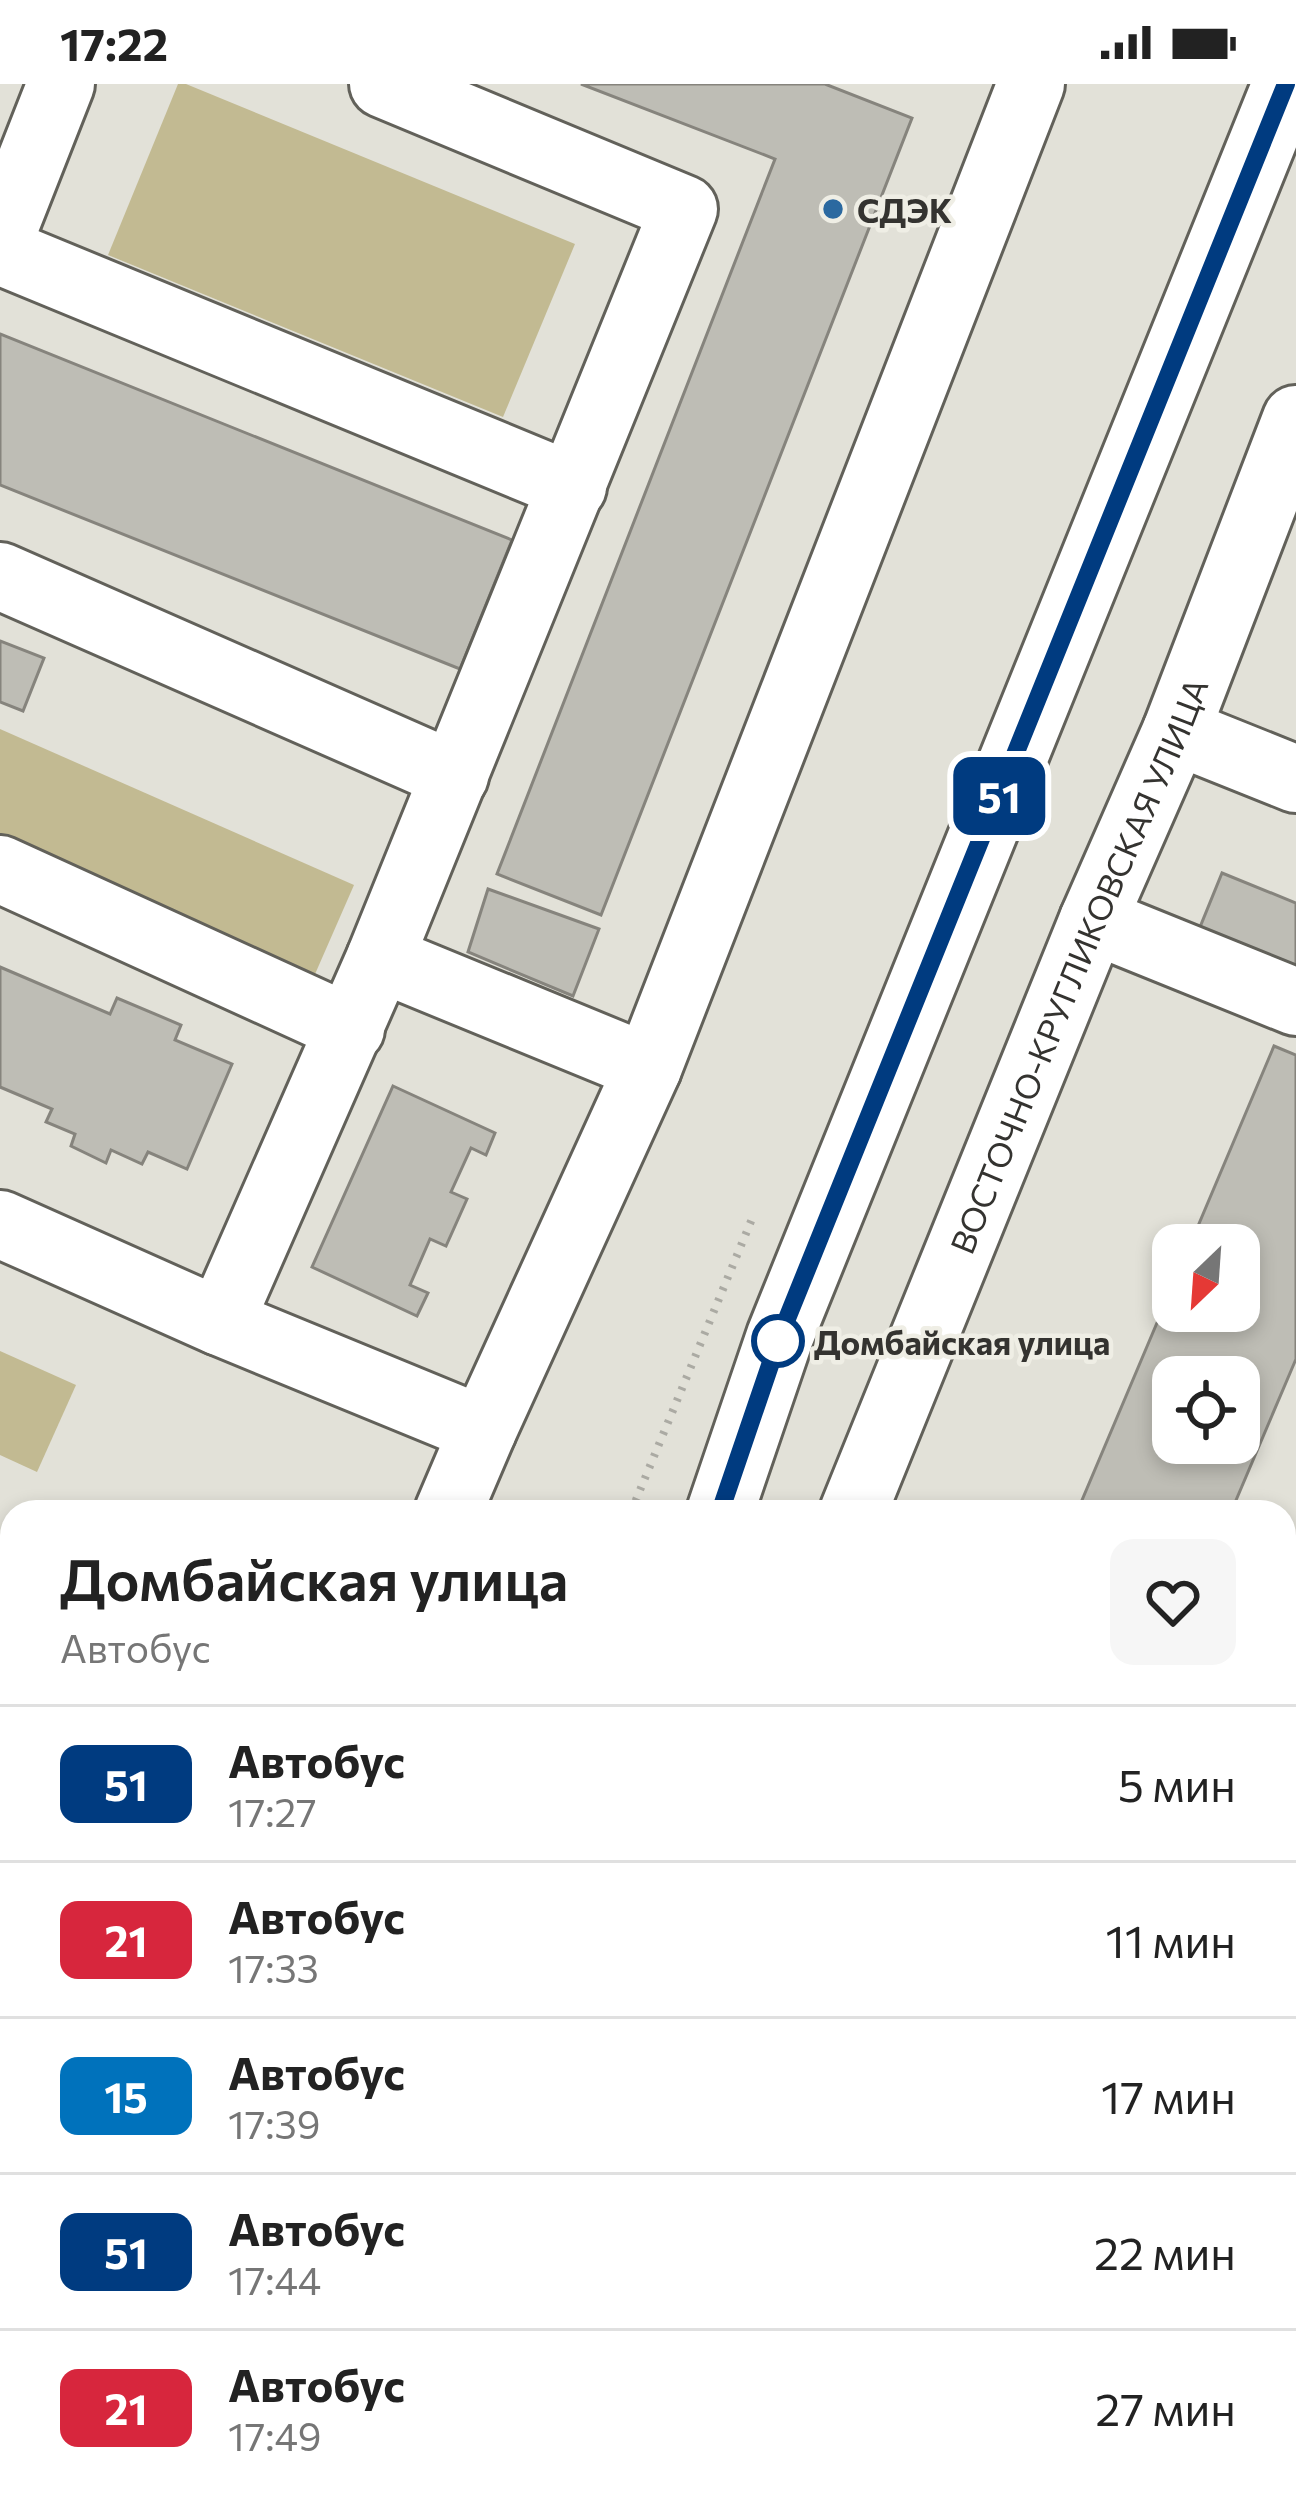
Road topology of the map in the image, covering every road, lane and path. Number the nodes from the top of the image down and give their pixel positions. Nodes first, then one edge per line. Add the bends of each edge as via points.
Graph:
1 (61, 84) edge
2 (383, 84) edge
3 (1031, 84) edge
4 (1266, 90) edge
5 (0, 239) edge
6 (0, 251) edge
7 (1296, 419) edge
8 (573, 487) junction
9 (0, 576) edge
10 (1176, 730) junction
11 (1292, 764) edge
12 (455, 776) junction
13 (0, 869) edge
14 (1094, 920) junction
15 (380, 958) junction
16 (1296, 1002) edge
17 (350, 1029) junction
18 (648, 1068) junction
19 (0, 1224) edge
20 (220, 1322) junction
21 (484, 1430) junction
22 (453, 1500) edge
23 (724, 1500) edge
24 (858, 1500) edge

1 - 5 street
2 - 8 street via 683,208
3 - 18 street
4 - 23 street via 780,1336
6 - 8 street
7 - 10 street, ВОСТОЧНО-КРУГЛИКОВСКАЯ УЛИЦА
8 - 12 street
9 - 12 street
10 - 11 street
10 - 14 street, ВОСТОЧНО-КРУГЛИКОВСКАЯ УЛИЦА
12 - 15 street
13 - 17 street
14 - 16 street
14 - 24 street, ВОСТОЧНО-КРУГЛИКОВСКАЯ УЛИЦА
15 - 17 street
15 - 18 street
17 - 20 street
18 - 21 street
19 - 20 street
20 - 21 street
21 - 22 street

